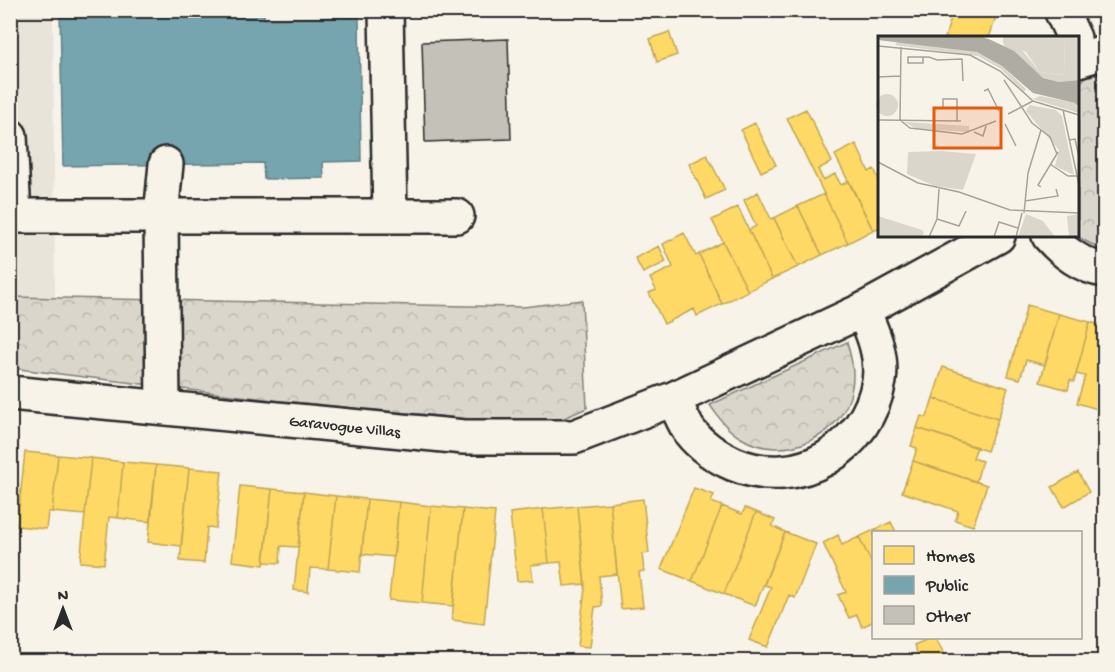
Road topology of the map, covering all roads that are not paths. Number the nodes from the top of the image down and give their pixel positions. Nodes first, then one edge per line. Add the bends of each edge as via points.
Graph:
1 (386, 10) edge
2 (1061, 10) edge
3 (1075, 36) edge
4 (10, 136) edge
5 (166, 164) dead end
6 (12, 216) edge
7 (161, 216) junction
8 (390, 216) junction
9 (457, 216) dead end
10 (996, 237) edge
11 (1050, 237) edge
12 (1104, 270) edge
13 (863, 310) junction
14 (10, 393) edge
15 (673, 399) junction
16 (163, 407) junction

1 - 8 street
2 - 3 street
4 - 6 street
5 - 7 street
6 - 7 street
7 - 8 street
7 - 16 street
8 - 9 street
10 - 13 street, Garavogue Villas
11 - 12 street via 1061,250
13 - 15 street, Garavogue Villas
13 - 15 street via 878,352 879,380 870,414 849,442 819,463 784,473 749,470 716,456 690,431
14 - 16 street, Garavogue Villas
15 - 16 street, Garavogue Villas via 573,437 464,437

